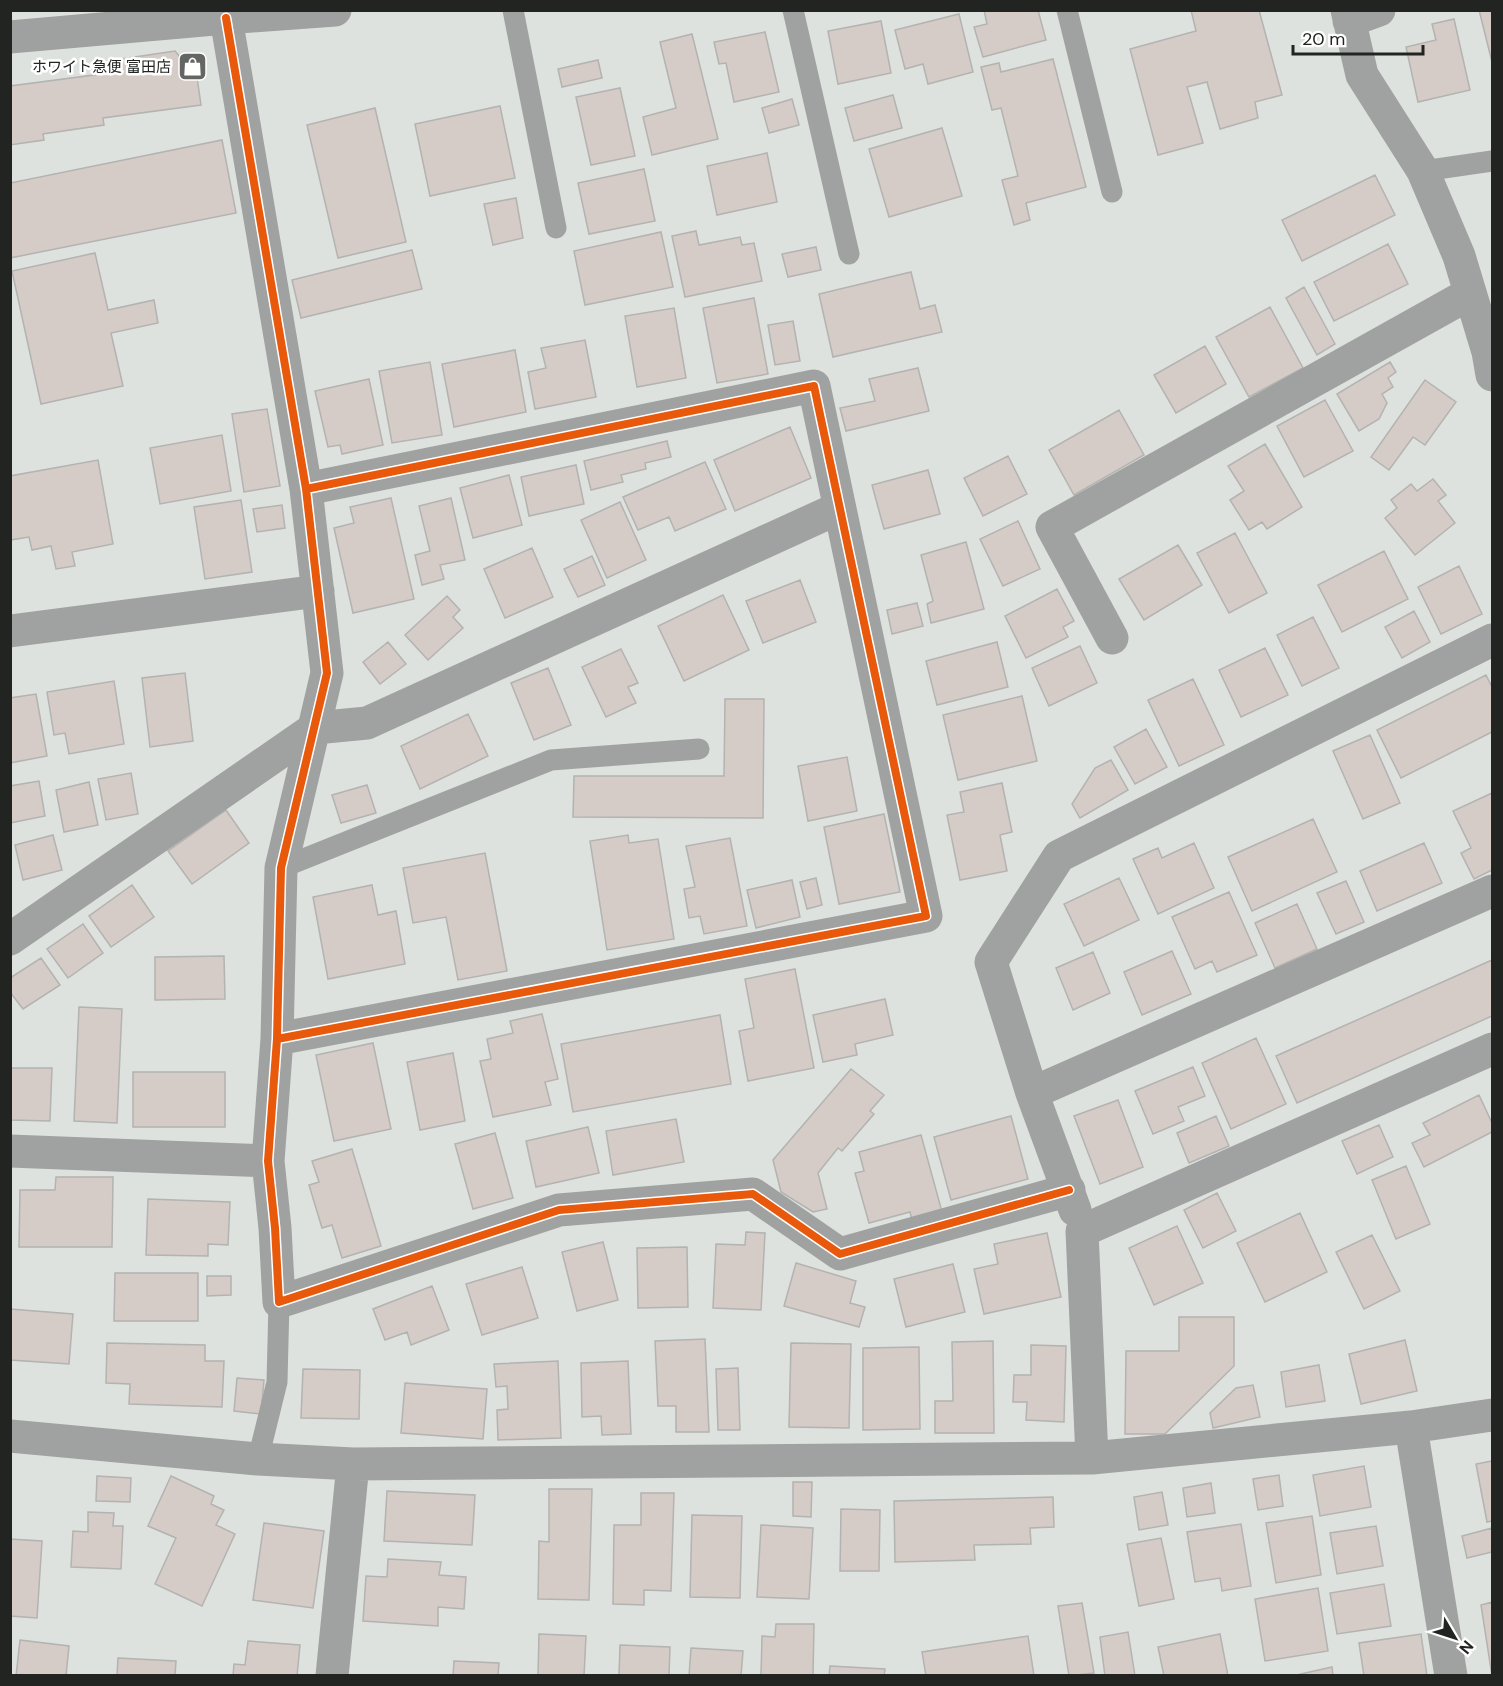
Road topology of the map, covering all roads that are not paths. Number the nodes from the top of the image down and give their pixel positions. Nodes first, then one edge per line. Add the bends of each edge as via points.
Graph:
1 (513, 10) edge
2 (793, 10) edge
3 (1067, 10) edge
4 (315, 11) edge
5 (1358, 14) edge
6 (226, 18) junction
7 (10, 38) edge
8 (1492, 161) edge
9 (1423, 171) junction
10 (1112, 192) dead end
11 (556, 228) dead end
12 (849, 254) dead end
13 (1469, 294) junction
14 (1491, 360) edge
15 (306, 489) junction
16 (839, 508) junction
17 (318, 591) junction
18 (10, 631) edge
19 (1112, 638) dead end
20 (1492, 640) edge
21 (315, 728) junction
22 (699, 749) dead end
23 (281, 868) junction
24 (1492, 891) edge
25 (10, 939) edge
26 (277, 1039) junction
27 (1492, 1049) edge
28 (1032, 1093) junction
29 (10, 1151) edge
30 (268, 1161) junction
31 (1069, 1190) junction
32 (1082, 1231) junction
33 (279, 1302) junction
34 (1492, 1415) edge
35 (1411, 1427) junction
36 (10, 1436) edge
37 (1092, 1458) junction
38 (258, 1459) junction
39 (353, 1464) junction
40 (332, 1676) edge
41 (1451, 1676) edge

1 - 11 lane
2 - 12 lane
3 - 10 lane
4 - 6 street
5 - 9 street via 1362,75
6 - 7 street
6 - 15 street
8 - 9 lane
9 - 13 street via 1459,256
13 - 14 street
13 - 19 street via 1052,527
15 - 16 street via 814,386
15 - 17 street
16 - 21 street via 367,723
16 - 26 street via 926,916
17 - 18 street
17 - 21 street via 327,673
20 - 28 street via 1059,856 991,962
21 - 23 street
21 - 25 street
22 - 23 lane via 551,760
23 - 26 street
24 - 28 street
26 - 30 street
27 - 32 street
28 - 31 street
29 - 30 street
30 - 33 street
31 - 32 street
31 - 33 street via 840,1254 753,1194 559,1210
32 - 37 street
33 - 38 lane via 277,1382
34 - 35 street
35 - 37 street
35 - 41 street
36 - 38 street
37 - 39 street
38 - 39 street
39 - 40 street

